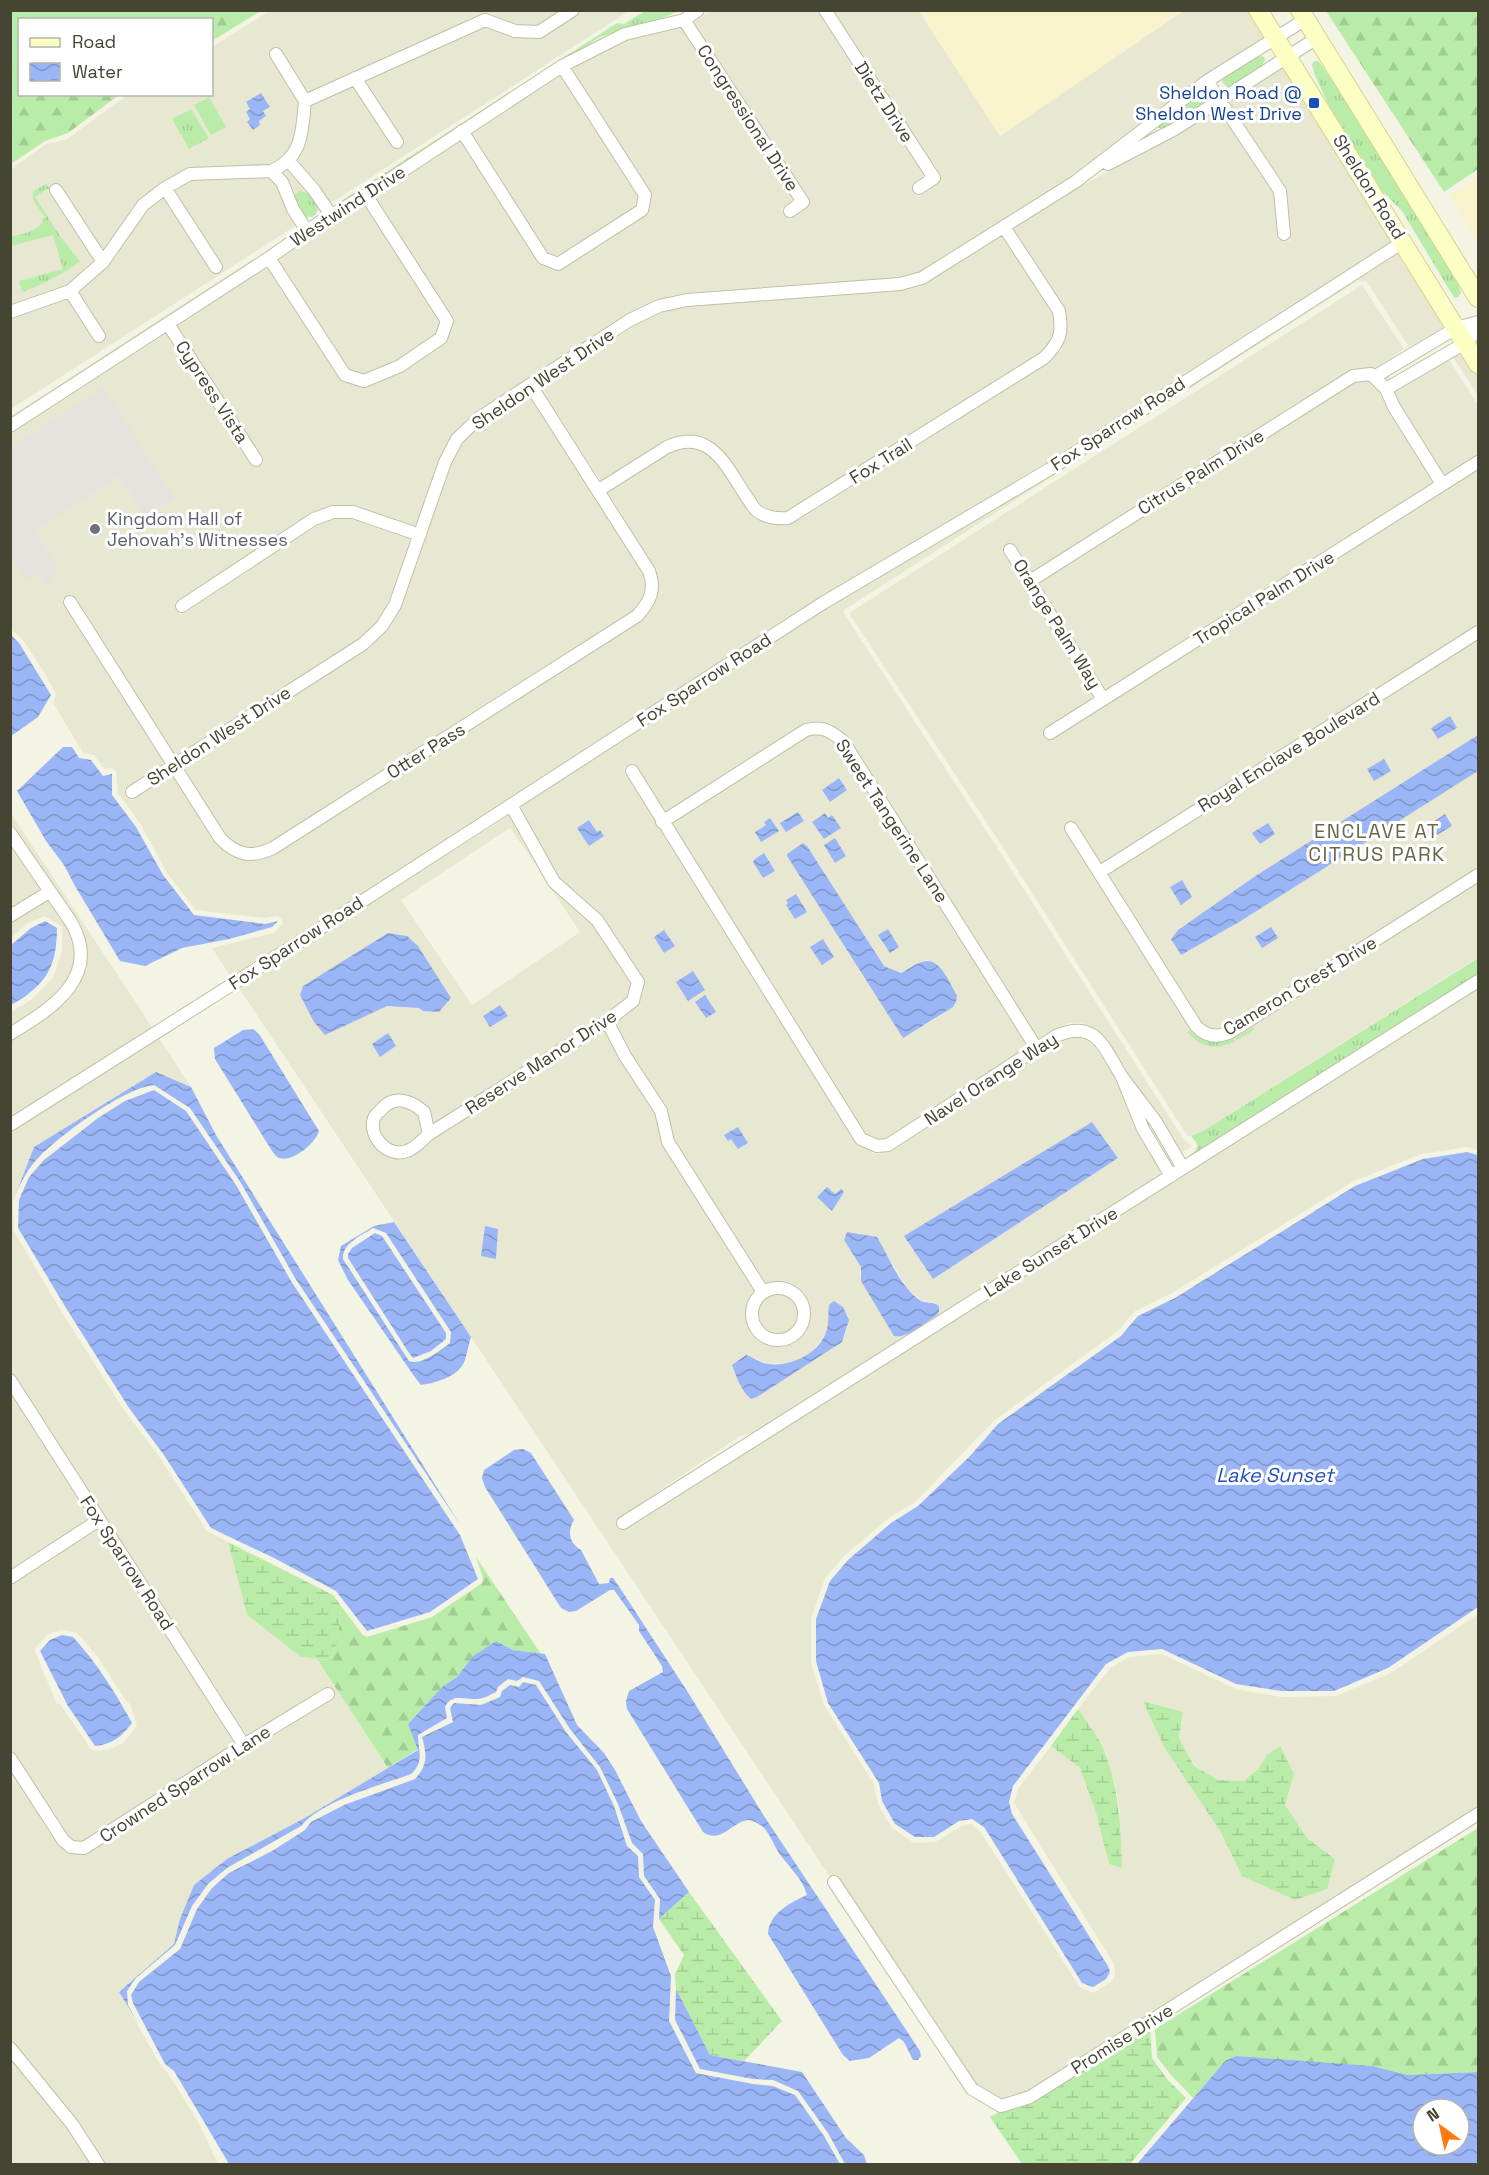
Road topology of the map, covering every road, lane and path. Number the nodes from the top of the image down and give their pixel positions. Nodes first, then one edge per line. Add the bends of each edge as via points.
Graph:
1 (573, 10) edge
2 (698, 10) edge
3 (825, 10) edge
4 (1258, 10) edge
5 (485, 15) edge
6 (1303, 15) edge
7 (684, 20) junction
8 (1276, 38) junction
9 (1317, 38) junction
10 (276, 54) dead end
11 (1288, 56) junction
12 (562, 66) junction
13 (355, 78) junction
14 (1207, 81) junction
15 (1220, 100) junction
16 (305, 101) junction
17 (462, 131) junction
18 (397, 142) dead end
19 (288, 160) junction
20 (271, 171) junction
21 (303, 180) junction
22 (1075, 182) junction
23 (165, 188) junction
24 (919, 188) dead end
25 (56, 190) dead end
26 (286, 192) junction
27 (366, 195) junction
28 (790, 211) dead end
29 (331, 215) junction
30 (1004, 227) junction
31 (307, 231) junction
32 (1284, 234) dead end
33 (1403, 242) junction
34 (268, 258) junction
35 (103, 262) junction
36 (216, 267) dead end
37 (70, 291) junction
38 (1479, 298) edge
39 (10, 312) edge
40 (1479, 322) edge
41 (168, 324) junction
42 (1467, 334) edge
43 (99, 336) dead end
44 (1479, 364) edge
45 (1374, 377) junction
46 (531, 386) junction
47 (1386, 389) junction
48 (10, 426) edge
49 (256, 460) dead end
50 (1478, 462) edge
51 (1442, 484) junction
52 (599, 490) junction
53 (420, 535) junction
54 (1010, 550) dead end
55 (1030, 581) junction
56 (70, 602) dead end
57 (183, 606) dead end
58 (1479, 632) edge
59 (1103, 699) junction
60 (1050, 733) dead end
61 (174, 765) junction
62 (632, 771) dead end
63 (132, 792) dead end
64 (511, 805) junction
65 (662, 822) junction
66 (1071, 828) dead end
67 (10, 833) edge
68 (1100, 873) junction
69 (1479, 875) edge
70 (49, 892) junction
71 (10, 916) edge
72 (1479, 981) edge
73 (607, 1021) junction
74 (10, 1034) edge
75 (1036, 1049) junction
76 (1122, 1077) junction
77 (10, 1125) edge
78 (429, 1134) junction
79 (1183, 1168) junction
80 (1171, 1176) junction
81 (763, 1292) junction
82 (10, 1380) edge
83 (99, 1520) junction
84 (623, 1523) dead end
85 (10, 1578) edge
86 (328, 1694) dead end
87 (244, 1745) junction
88 (10, 1758) edge
89 (1479, 1814) edge
90 (834, 1882) dead end
91 (10, 2048) edge
92 (98, 2164) edge

1 - 5 street via 539,32 515,31
2 - 7 street, Westwind Drive
3 - 24 street, Dietz Drive via 934,178
4 - 8 main road, Sheldon Road
5 - 13 street
6 - 8 street
6 - 9 main road, Sheldon Road
7 - 12 street, Westwind Drive via 625,34
7 - 28 street, Congressional Drive via 802,202
8 - 11 main road, Sheldon Road
8 - 14 street
9 - 11 street
9 - 38 main road, Sheldon Road
10 - 16 street
11 - 15 street
11 - 33 main road, Sheldon Road
12 - 17 street, Westwind Drive
12 - 17 street via 645,195 642,210 558,264 543,258
13 - 16 street
13 - 18 street
14 - 15 street
14 - 22 street
15 - 22 street via 1175,129
15 - 32 street via 1280,191
16 - 19 street via 301,140
17 - 27 street, Westwind Drive
19 - 20 street
19 - 21 street
20 - 23 street via 190,174
20 - 26 street
21 - 26 street
21 - 29 street
22 - 30 street, Sheldon West Drive
23 - 35 street via 143,205
23 - 36 street
25 - 35 street
26 - 31 street
27 - 29 street, Westwind Drive
27 - 34 street via 447,321 441,338 400,366 364,381 345,375
29 - 31 street, Westwind Drive
30 - 46 street, Sheldon West Drive via 922,278 900,284 687,300 659,306 630,320
30 - 52 street, Fox Trail via 1059,311 1062,327 1056,346 1044,358 788,518 774,519 756,510 718,454 693,441 679,441 667,447
31 - 34 street, Westwind Drive
33 - 42 main road, Sheldon Road
33 - 64 street, Fox Sparrow Road via 1050,469 823,603
34 - 41 street, Westwind Drive
35 - 37 street
37 - 39 street
37 - 43 street
40 - 42 street, Citrus Palm Drive
41 - 48 street, Westwind Drive
41 - 49 street, Cypress Vista
42 - 44 main road, Sheldon Road
42 - 45 street, Citrus Palm Drive
42 - 47 street, Citrus Palm Drive
45 - 47 street
45 - 55 street, Citrus Palm Drive via 1353,376
46 - 52 street, Otter Pass
46 - 53 street, Sheldon West Drive via 478,418 457,439 444,462
47 - 51 street
50 - 51 street, Tropical Palm Drive
51 - 59 street, Tropical Palm Drive
52 - 61 street, Otter Pass via 653,582 647,605 637,616 260,854 242,854 224,843
53 - 57 street via 353,512 333,512 314,519
53 - 61 street, Sheldon West Drive via 395,605 382,626 363,644
54 - 55 street, Orange Palm Way
55 - 59 street, Orange Palm Way
56 - 61 street, Otter Pass
58 - 68 street, Royal Enclave Boulevard
59 - 60 street, Tropical Palm Drive
61 - 63 street, Sheldon West Drive
62 - 65 street
64 - 73 street, Reserve Manor Drive via 554,882 597,920 638,982 633,1001
64 - 77 street, Fox Sparrow Road
65 - 75 street, Sweet Tangerine Lane via 806,730 828,729 843,741
65 - 75 street, Navel Orange Way via 861,1139 877,1146 888,1145
66 - 68 street, Cameron Crest Drive
67 - 70 street
68 - 69 street, Cameron Crest Drive via 1196,1026 1216,1036 1229,1033
70 - 71 street
70 - 74 street via 77,934 81,947 79,966 67,993
72 - 79 street, Lake Sunset Drive
73 - 78 street, Reserve Manor Drive
73 - 81 street via 661,1111 668,1142
75 - 76 street, Navel Orange Way via 1070,1030 1082,1029 1095,1035
76 - 79 street via 1156,1122
76 - 80 street via 1143,1130
78 - 78 street, Reserve Manor Drive via 405,1152 392,1152 380,1144 374,1118 385,1105 400,1100 414,1103 424,1112
79 - 80 street, Lake Sunset Drive
80 - 84 street, Lake Sunset Drive
81 - 81 street via 753,1305 756,1329 777,1340 793,1335 804,1321 805,1311 797,1295 781,1287
82 - 83 street, Fox Sparrow Road
83 - 85 street
83 - 87 street, Fox Sparrow Road
86 - 87 street, Crowned Sparrow Lane
87 - 88 street, Crowned Sparrow Lane via 84,1848 71,1847 63,1840
89 - 90 street, Promise Drive via 1030,2097 1001,2106 972,2089
91 - 92 street via 72,2124

